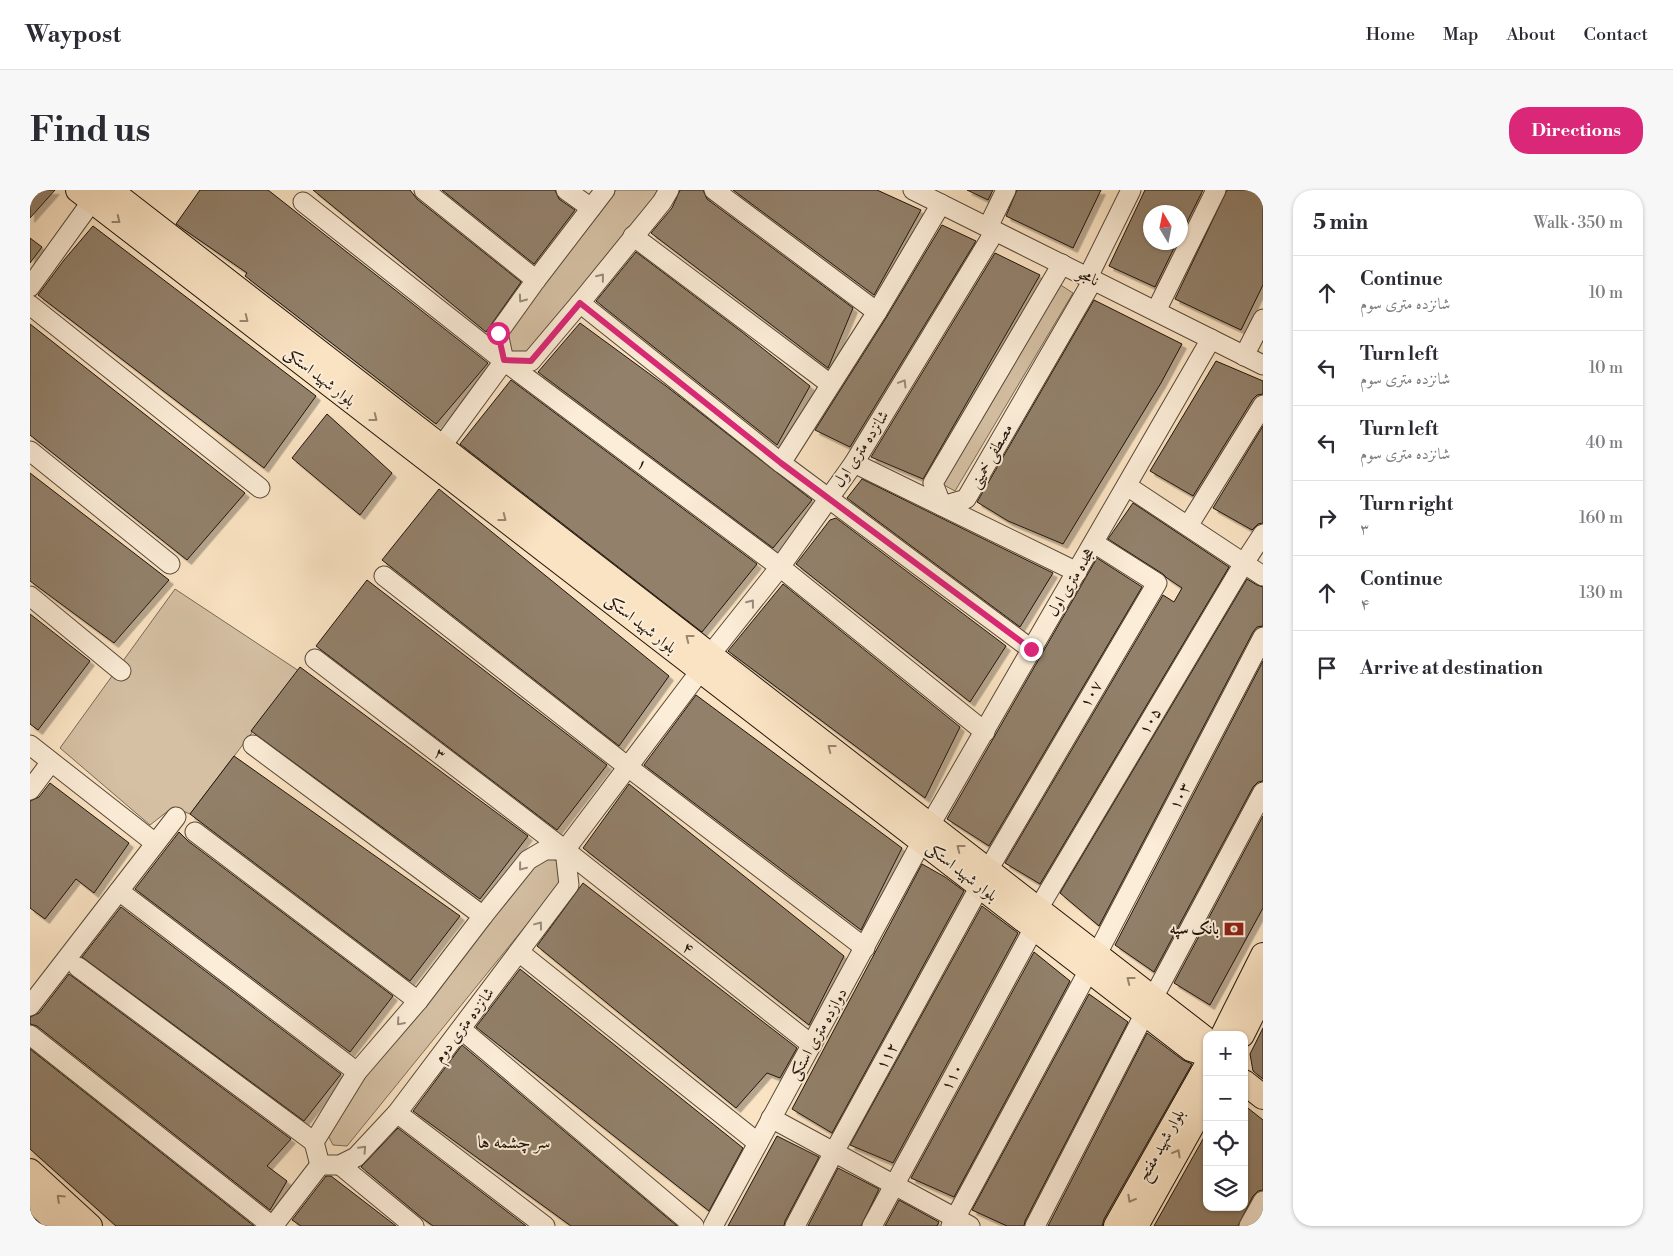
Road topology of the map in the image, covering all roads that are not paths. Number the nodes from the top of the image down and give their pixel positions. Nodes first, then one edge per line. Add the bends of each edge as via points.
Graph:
1 (424, 190) edge
2 (566, 190) edge
3 (604, 190) edge
4 (669, 190) edge
5 (714, 190) edge
6 (913, 190) edge
7 (1006, 190) edge
8 (1131, 190) edge
9 (1216, 190) edge
10 (93, 194) edge
11 (303, 202) dead end
12 (941, 204) junction
13 (591, 208) junction
14 (991, 229) junction
15 (633, 236) junction
16 (1062, 264) junction
17 (1090, 279) junction
18 (536, 280) junction
19 (30, 287) edge
20 (580, 303) junction
21 (30, 305) edge
22 (1156, 311) junction
23 (876, 312) junction
24 (1263, 319) edge
25 (1211, 339) junction
26 (1244, 356) junction
27 (504, 360) junction
28 (1263, 365) edge
29 (830, 384) junction
30 (1263, 405) edge
31 (441, 446) junction
32 (30, 451) edge
33 (781, 463) junction
34 (854, 464) junction
35 (1127, 486) junction
36 (260, 488) dead end
37 (830, 498) junction
38 (942, 506) junction
39 (1188, 526) junction
40 (1263, 534) edge
41 (1094, 543) junction
42 (1244, 563) junction
43 (170, 564) dead end
44 (780, 567) junction
45 (1077, 572) junction
46 (384, 576) dead end
47 (1263, 576) edge
48 (30, 596) edge
49 (622, 598) junction
50 (1263, 637) edge
51 (1031, 649) junction
52 (315, 659) dead end
53 (705, 662) junction
54 (121, 671) dead end
55 (985, 732) junction
56 (30, 745) edge
57 (253, 745) dead end
58 (52, 762) junction
59 (628, 767) junction
60 (30, 790) edge
61 (1263, 792) edge
62 (176, 817) dead end
63 (195, 832) dead end
64 (926, 833) junction
65 (155, 843) junction
66 (565, 850) junction
67 (984, 878) junction
68 (119, 891) junction
69 (483, 916) junction
70 (1036, 918) junction
71 (865, 948) junction
72 (519, 952) junction
73 (1263, 955) edge
74 (1093, 962) junction
75 (78, 966) dead end
76 (1263, 993) edge
77 (418, 1001) junction
78 (30, 1006) edge
79 (1149, 1006) junction
80 (1237, 1007) junction
81 (1182, 1020) junction
82 (461, 1030) junction
83 (1225, 1031) edge
84 (1244, 1031) edge
85 (30, 1035) edge
86 (1203, 1036) edge
87 (812, 1045) junction
88 (1203, 1053) edge
89 (357, 1072) junction
90 (1203, 1072) edge
91 (1248, 1085) edge
92 (1263, 1097) edge
93 (1203, 1106) edge
94 (398, 1112) junction
95 (771, 1118) junction
96 (314, 1142) junction
97 (758, 1143) junction
98 (834, 1152) junction
99 (320, 1165) junction
100 (340, 1165) junction
101 (30, 1171) edge
102 (893, 1184) junction
103 (30, 1197) edge
104 (1263, 1201) edge
105 (959, 1223) edge
106 (61, 1226) edge
107 (90, 1226) edge
108 (273, 1226) edge
109 (414, 1226) edge
110 (545, 1226) edge
111 (694, 1226) edge
112 (713, 1226) edge
113 (795, 1226) edge
114 (872, 1226) edge
115 (1035, 1226) edge
116 (1116, 1226) edge
117 (1136, 1226) edge
118 (1249, 1226) edge

1 - 18 street
2 - 13 street
3 - 13 street
4 - 15 street
5 - 23 street
6 - 12 street, نامجو
7 - 14 street, شانزده متری اول
8 - 17 street, مصطفی خمینی
9 - 22 street
10 - 19 street
10 - 31 main road, بلوار شهید استکی
10 -> 49 main road, بلوار شهید استکی
11 - 27 street, ۱
12 - 14 street, نامجو
12 - 23 street
13 - 18 street
14 - 16 street, نامجو
34 -> 14 street, شانزده متری اول
20 -> 15 street
15 - 29 street
16 - 17 street, نامجو
16 - 38 street via 933,484
17 - 22 street, نامجو
17 - 38 street, مصطفی خمینی via 966,499
18 -> 27 street via 498,333
20 - 27 street via 531,361
20 - 33 street
21 - 36 street
22 - 25 street, نامجو
23 - 29 street
24 - 26 street
25 - 26 street, نامجو
25 - 35 street, هجده متری اول
26 - 28 street, نامجو
27 - 31 street
27 - 44 street, ۱
29 - 33 street
30 - 39 street
31 - 49 main road, بلوار شهید استکی
32 - 43 street
33 - 37 street
34 - 37 street, شانزده متری اول
34 - 38 street
35 - 39 street
35 - 41 street, هجده متری اول
37 - 44 street, شانزده متری اول
37 - 51 street
38 - 45 street
39 - 42 street
40 - 42 street, ۱۰۵
41 - 45 street, هجده متری اول
41 - 67 street, ۱۰۷ via 1157,583
42 - 47 street
42 - 70 street, ۱۰۵
53 -> 44 street, شانزده متری اول
44 - 55 street, ۱
45 - 51 street, هجده متری اول
46 - 59 street
48 - 54 street
49 - 53 main road, بلوار شهید استکی
50 - 74 street, ۱۰۳
51 - 55 street, هجده متری اول
52 - 66 street, ۳
53 - 59 street
53 - 64 main road, بلوار شهید استکی
55 - 64 street, هجده متری اول
56 - 58 street
57 - 69 street
58 - 60 street
58 - 65 street
59 - 66 street
59 - 71 street
61 - 79 street
62 - 65 street
63 - 77 street
64 - 67 main road, بلوار شهید استکی
64 - 71 street, دوازده متری استکی
65 - 68 street
66 -> 69 street via 545,850 528,860
72 -> 66 street, شانزده متری دوم via 569,885
66 - 87 street, ۴
67 - 70 main road, بلوار شهید استکی
67 - 98 street, ۱۱۲
68 - 78 street
68 - 89 street
69 - 77 street
70 - 74 main road, بلوار شهید استکی
70 - 102 street, ۱۱۰
71 - 87 street, دوازده متری استکی
72 - 82 street, شانزده متری دوم
72 - 97 street
73 - 80 main road
74 - 79 main road, بلوار شهید استکی
74 - 105 street, ۱۰۳
75 - 96 street
76 - 84 main road
77 -> 89 street
79 - 81 main road, بلوار شهید استکی
79 - 88 main road, بلوار شهید استکی via 1192,1049
79 - 115 street
80 - 81 main road via 1219,1017
80 - 83 main road
81 - 86 main road, بلوار شهید استکی
82 - 94 street, شانزده متری دوم
82 - 111 street
85 - 108 street
87 - 95 street, دوازده متری استکی
89 - 96 street
90 -> 116 main road, بلوار شهید مفتح
91 - 92 main road
117 -> 93 main road, بلوار شهید مفتح
100 -> 94 street, شانزده متری دوم via 356,1157
94 - 110 street
95 - 97 street, دوازده متری استکی
95 - 98 street
96 - 99 street
97 - 112 street, دوازده متری استکی
98 - 102 street
98 - 113 street, ۱۱۲
99 - 100 street
99 - 108 street
100 - 109 street
107 -> 101 main road
102 - 105 street
102 - 114 street, ۱۱۰
103 - 106 main road
104 - 118 street

